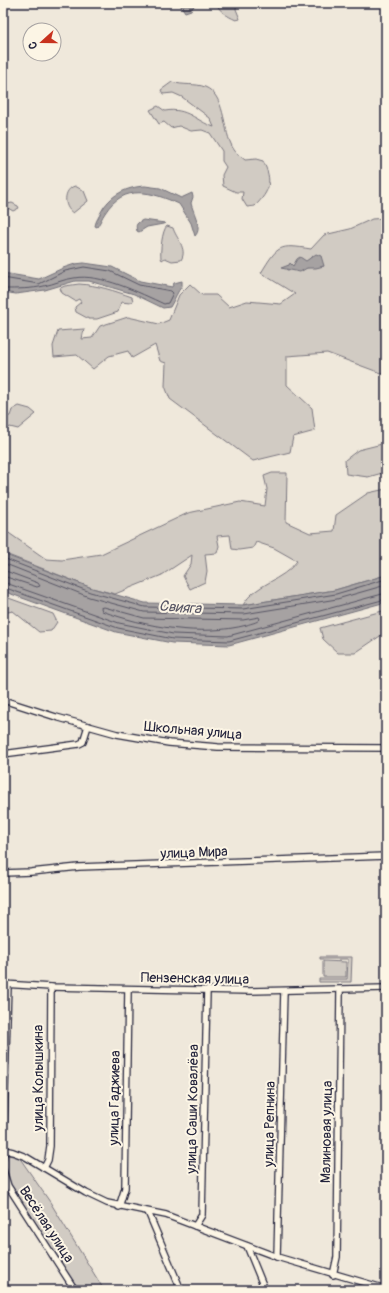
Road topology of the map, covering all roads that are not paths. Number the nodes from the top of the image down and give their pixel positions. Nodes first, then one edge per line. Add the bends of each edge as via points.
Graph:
1 (3, 700) edge
2 (88, 726) junction
3 (386, 748) edge
4 (3, 754) edge
5 (386, 856) edge
6 (3, 873) edge
7 (5, 984) edge
8 (50, 987) junction
9 (386, 988) edge
10 (128, 989) junction
11 (207, 990) junction
12 (340, 990) junction
13 (284, 991) junction
14 (4, 1150) edge
15 (3, 1158) edge
16 (44, 1168) junction
17 (3, 1170) edge
18 (119, 1206) junction
19 (148, 1212) junction
20 (195, 1226) junction
21 (247, 1246) junction
22 (277, 1257) junction
23 (333, 1275) junction
24 (386, 1289) edge
25 (75, 1290) edge
26 (181, 1290) edge
27 (265, 1290) edge

1 - 2 street, Школьная улица
2 - 3 street, Школьная улица via 140,738 200,746
2 - 4 street via 83,742 79,744
5 - 6 street, улица Мира via 79,867
7 - 8 street, Пензенская улица
7 - 14 street
8 - 10 street, Пензенская улица
8 - 16 street, улица Колышкина via 50,1146
9 - 12 street, Пензенская улица
10 - 11 street, Пензенская улица
10 - 18 street, улица Гаджиева via 125,1188
11 - 13 street, Пензенская улица
11 - 20 street, улица Саши Ковалёва via 202,1215
12 - 13 street, Пензенская улица
12 - 23 street, Малиновая улица via 337,1257
13 - 22 street, улица Репнина
14 - 15 street
14 - 16 street via 26,1157
16 - 18 street via 97,1199
17 - 25 street, Весёлая улица via 8,1186
18 - 19 street
19 - 20 street via 166,1215
19 - 26 street
20 - 21 street
21 - 22 street
21 - 27 street
22 - 23 street
23 - 24 street

